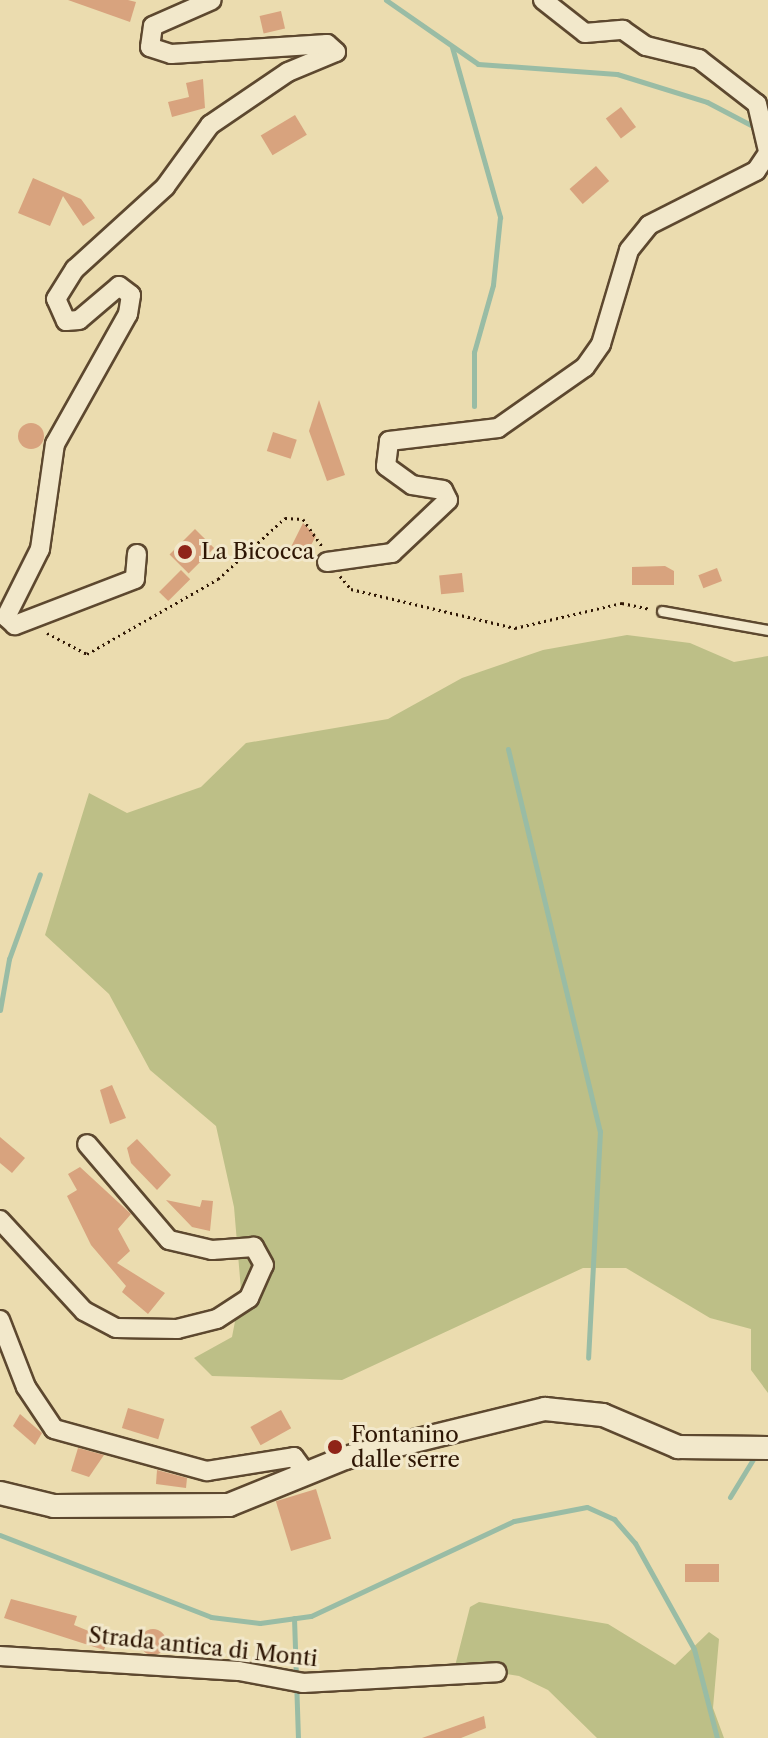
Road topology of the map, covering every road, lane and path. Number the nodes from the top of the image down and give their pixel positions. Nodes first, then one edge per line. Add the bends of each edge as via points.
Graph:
1 (212, 0) edge
2 (543, 0) edge
3 (768, 152) edge
4 (137, 554) dead end
5 (327, 562) junction
6 (662, 611) joint
7 (768, 630) edge
8 (39, 631) dead end
9 (87, 1144) dead end
10 (0, 1220) edge
11 (0, 1320) edge
12 (768, 1448) edge
13 (307, 1475) junction
14 (0, 1493) edge
15 (0, 1656) edge
16 (497, 1672) dead end

1 - 4 street via 153,26 150,47 171,54 327,44 336,52 288,72 210,125 165,187 75,269 56,299 66,321 79,320 119,286 131,295 128,314 55,444 40,549 6,617 15,625 135,579
2 - 3 street via 585,33 623,30 667,54 699,59 757,104
3 - 5 street via 756,171 649,225 629,250 601,344 585,367 498,428 389,441 386,466 412,485 443,490 448,500 392,553
5 - 6 path via 351,589 515,628 622,603
5 - 8 path via 318,533 303,519 285,518 218,579 87,654
6 - 7 lane
9 - 10 street via 169,1240 212,1250 254,1247 264,1265 249,1298 217,1319 177,1329 116,1328 84,1311
11 - 13 street via 26,1387 54,1429 207,1471 294,1457
12 - 13 street via 678,1447 603,1415 545,1409 345,1458
13 - 14 street via 229,1505 186,1509 54,1506
15 - 16 street, Strada antica di Monti via 332,1684

